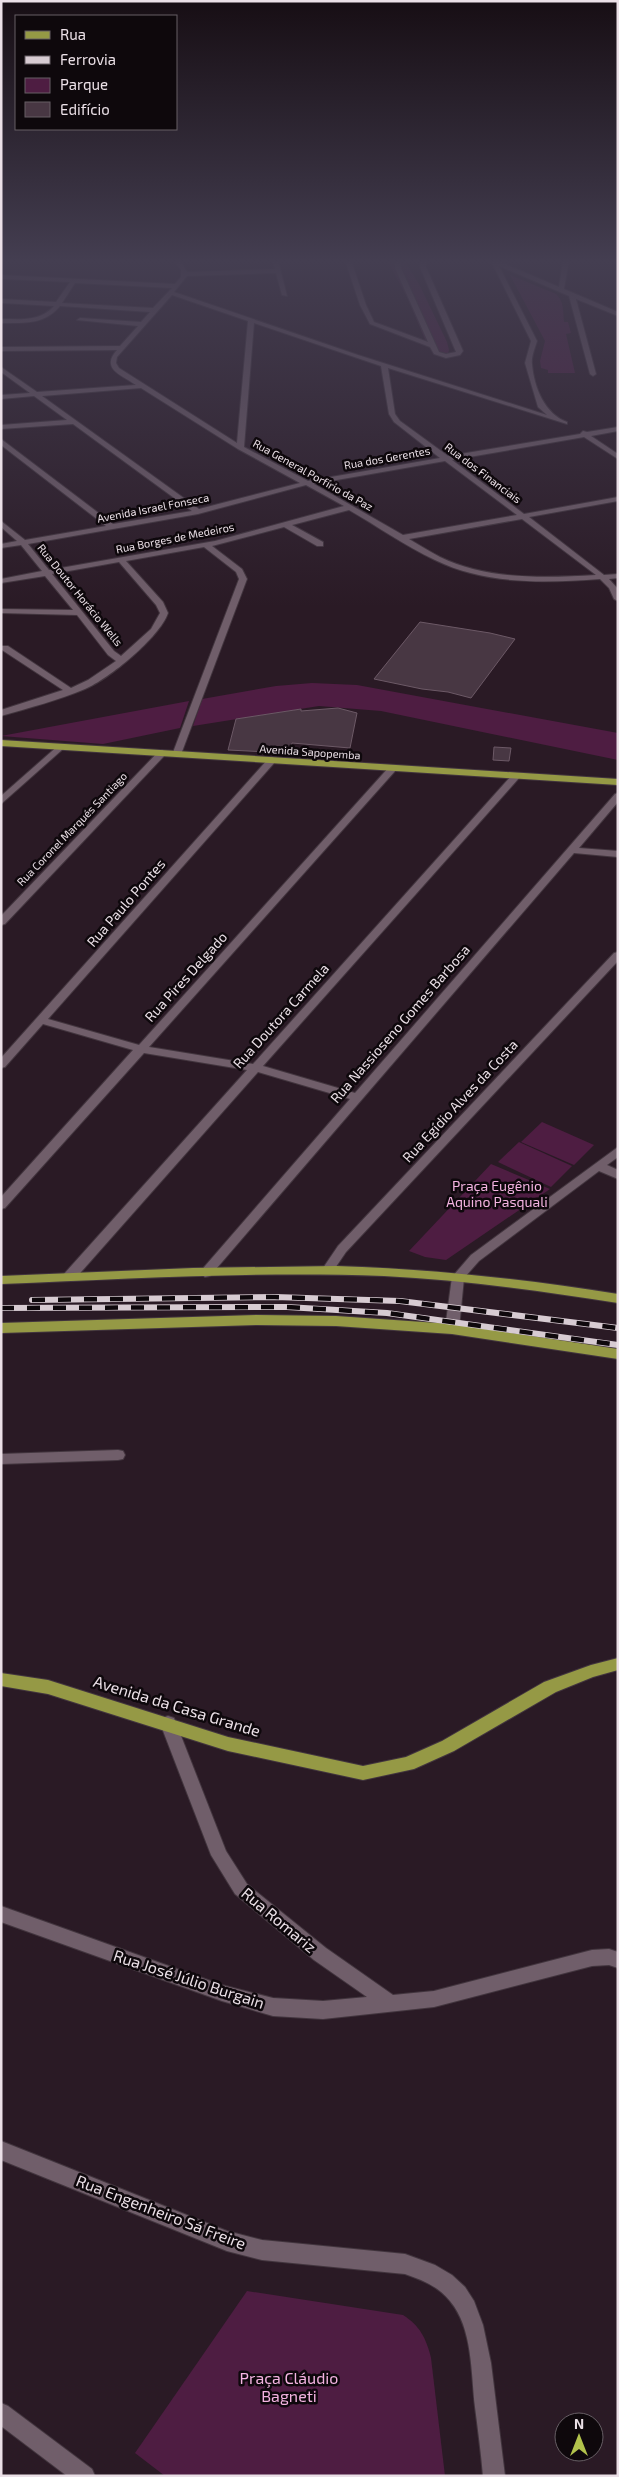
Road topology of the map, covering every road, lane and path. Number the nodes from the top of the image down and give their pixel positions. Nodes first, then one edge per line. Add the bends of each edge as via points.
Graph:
1 (10, 376) edge
2 (129, 376) edge
3 (246, 376) edge
4 (386, 376) edge
5 (417, 376) edge
6 (531, 376) edge
7 (143, 386) junction
8 (34, 394) junction
9 (1, 396) edge
10 (74, 422) junction
11 (1, 427) edge
12 (577, 430) dead end
13 (618, 430) edge
14 (585, 435) junction
15 (1, 442) edge
16 (240, 448) junction
17 (618, 457) edge
18 (446, 459) junction
19 (307, 483) junction
20 (618, 498) edge
21 (350, 507) junction
22 (198, 512) junction
23 (521, 516) junction
24 (1, 523) edge
25 (286, 525) junction
26 (112, 527) junction
27 (402, 538) junction
28 (23, 542) junction
29 (320, 544) dead end
30 (206, 545) junction
31 (1, 546) edge
32 (121, 560) junction
33 (46, 573) junction
34 (618, 576) edge
35 (603, 577) junction
36 (1, 581) edge
37 (618, 599) edge
38 (1, 612) edge
39 (79, 613) junction
40 (5, 648) dead end
41 (122, 661) junction
42 (70, 691) junction
43 (1, 713) edge
44 (1, 743) edge
45 (60, 747) junction
46 (162, 754) junction
47 (177, 755) junction
48 (272, 760) junction
49 (392, 768) junction
50 (516, 776) junction
51 (618, 782) edge
52 (19, 785) junction
53 (1, 788) edge
54 (618, 796) edge
55 (1, 801) edge
56 (571, 850) junction
57 (618, 854) edge
58 (1, 922) edge
59 (618, 954) edge
60 (41, 1020) junction
61 (142, 1049) junction
62 (1, 1065) edge
63 (256, 1068) junction
64 (357, 1097) junction
65 (618, 1151) edge
66 (598, 1166) junction
67 (618, 1176) edge
68 (1, 1205) edge
69 (328, 1271) junction
70 (205, 1273) junction
71 (69, 1277) junction
72 (458, 1277) junction
73 (1, 1280) edge
74 (618, 1299) edge
75 (1, 1328) edge
76 (452, 1329) junction
77 (618, 1354) edge
78 (118, 1455) dead end
79 (1, 1459) edge
80 (618, 1664) edge
81 (1, 1679) edge
82 (168, 1723) junction
83 (1, 1914) edge
84 (618, 1960) edge
85 (392, 2004) junction
86 (1, 2150) edge
87 (1, 2413) edge
88 (85, 2476) edge
89 (494, 2476) edge

1 - 8 street
2 - 7 street, Rua General Porfírio da Paz
3 - 16 street
4 - 18 street, Rua dos Financiais via 394,418
5 - 6 street via 567,424 544,411 538,403
7 - 8 street
7 - 16 street, Rua General Porfírio da Paz
8 - 9 street
8 - 10 street
10 - 11 street
10 - 22 street
12 - 14 street
13 - 14 street, Rua dos Gerentes
14 - 17 street
14 - 18 street, Rua dos Gerentes
15 - 26 street
16 - 19 street, Rua General Porfírio da Paz
18 - 19 street, Rua dos Gerentes
18 - 23 street, Rua dos Financiais
19 - 21 street, Rua General Porfírio da Paz
19 - 22 street, Avenida Israel Fonseca
20 - 23 street
21 - 25 street, Rua Borges de Medeiros
21 - 27 street, Rua General Porfírio da Paz
22 - 26 street, Avenida Israel Fonseca
23 - 27 street
23 - 35 street, Rua dos Financiais
24 - 28 street, Rua Doutor Horácio Wells
25 - 29 street
25 - 30 street, Rua Borges de Medeiros
26 - 28 street, Avenida Israel Fonseca
27 - 35 street, Rua General Porfírio da Paz via 454,566 501,577 549,580
28 - 31 street, Avenida Israel Fonseca
28 - 33 street, Rua Doutor Horácio Wells
30 - 32 street, Rua Borges de Medeiros
30 - 47 street via 239,571 243,579
32 - 33 street, Rua Borges de Medeiros
32 - 41 street via 160,604 164,617
33 - 36 street, Rua Borges de Medeiros
33 - 39 street, Rua Doutor Horácio Wells
34 - 35 street, Rua General Porfírio da Paz
35 - 37 street, Rua dos Financiais via 613,587
38 - 39 street
39 - 41 street, Rua Doutor Horácio Wells via 111,653
40 - 42 street
41 - 42 street via 96,681
42 - 43 street
44 - 45 main road, Avenida Sapopemba
45 - 46 main road, Avenida Sapopemba
45 - 52 street
46 - 47 main road, Avenida Sapopemba
46 - 58 street, Rua Coronel Marqués Santiago
47 - 48 main road, Avenida Sapopemba
48 - 49 main road, Avenida Sapopemba
48 - 60 street, Rua Paulo Pontes
49 - 50 main road, Avenida Sapopemba
49 - 61 street, Rua Pires Delgado
50 - 51 main road, Avenida Sapopemba
50 - 63 street, Rua Doutora Carmela
52 - 53 street
52 - 55 street
54 - 56 street, Rua Nassioseno Gomes Barbosa
56 - 57 street
56 - 64 street, Rua Nassioseno Gomes Barbosa
59 - 69 street, Rua Egídio Alves da Costa via 342,1249
60 - 61 street
60 - 62 street, Rua Paulo Pontes
61 - 63 street
61 - 68 street, Rua Pires Delgado
63 - 64 street
63 - 71 street, Rua Doutora Carmela
64 - 70 street, Rua Nassioseno Gomes Barbosa
65 - 66 street
66 - 67 street
66 - 72 street via 475,1258
69 - 70 main road
69 - 72 main road
70 - 71 main road
71 - 73 main road
72 - 74 main road
72 - 76 street
75 - 76 main road via 336,1320
76 - 77 main road
78 - 79 street
80 - 82 main road, Avenida da Casa Grande via 550,1687 448,1746 408,1764 362,1773 228,1744
81 - 82 main road, Avenida da Casa Grande via 48,1687
82 - 85 street, Rua Romariz via 219,1855 241,1890 320,1954
83 - 85 street, Rua José Júlio Burgain via 273,2007 322,2010
84 - 85 street, Rua José Júlio Burgain via 592,1958 434,1999
86 - 89 street, Rua Engenheiro Sá Freire via 227,2241 262,2250 405,2264 422,2268 447,2282 462,2298 476,2329
87 - 88 street

